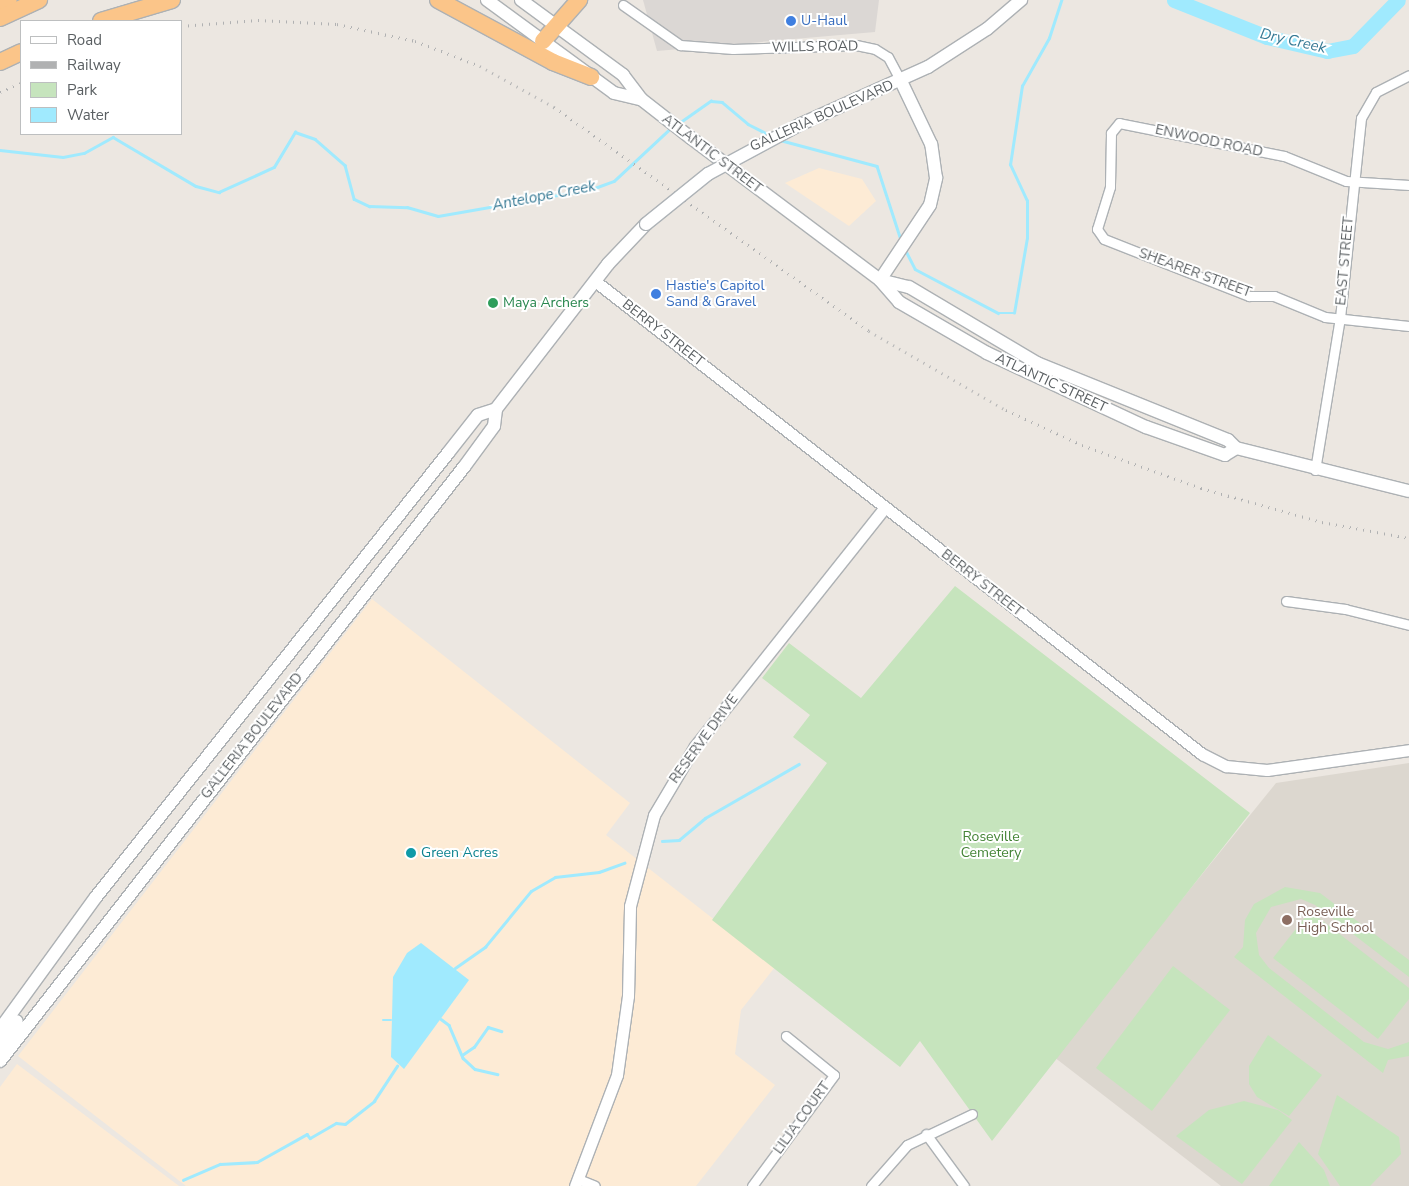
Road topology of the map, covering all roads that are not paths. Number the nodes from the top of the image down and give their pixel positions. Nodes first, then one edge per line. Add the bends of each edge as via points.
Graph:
1 (9, 0) edge
2 (39, 0) edge
3 (135, 0) edge
4 (172, 0) edge
5 (438, 0) edge
6 (487, 0) edge
7 (521, 0) edge
8 (579, 0) edge
9 (1021, 0) edge
10 (0, 5) edge
11 (624, 5) dead end
12 (0, 18) edge
13 (94, 20) edge
14 (104, 20) edge
15 (558, 27) junction
16 (542, 41) junction
17 (20, 52) edge
18 (0, 62) edge
19 (1409, 75) edge
20 (591, 77) junction
21 (901, 81) junction
22 (641, 99) junction
23 (1353, 178) junction
24 (1112, 179) joint
25 (1409, 185) edge
26 (880, 280) junction
27 (595, 281) junction
28 (1340, 318) junction
29 (1409, 326) edge
30 (1045, 382) junction
31 (496, 408) junction
32 (1148, 412) junction
33 (1236, 448) junction
34 (1315, 470) junction
35 (1409, 491) edge
36 (885, 507) junction
37 (1286, 601) dead end
38 (1409, 625) edge
39 (1409, 750) edge
40 (47, 965) junction
41 (0, 1029) edge
42 (786, 1036) dead end
43 (0, 1044) edge
44 (0, 1061) edge
45 (972, 1114) dead end
46 (926, 1134) junction
47 (576, 1182) edge
48 (595, 1186) edge
49 (752, 1186) edge
50 (871, 1186) edge
51 (964, 1186) edge

1 - 10 highway
2 - 12 highway
3 - 13 highway
4 - 14 highway
5 - 20 highway via 553,62
6 - 16 main road, ATLANTIC STREET
7 - 15 main road, ATLANTIC STREET
8 - 15 highway
9 - 21 main road, GALLERIA BOULEVARD via 974,38
11 - 21 street, WILLS ROAD via 680,45 733,49 856,44 888,57
15 - 16 highway
15 - 22 main road, ATLANTIC STREET via 623,75
16 - 20 main road, ATLANTIC STREET
17 - 18 highway
19 - 23 street, EAST STREET via 1376,92 1364,107
20 - 22 main road, ATLANTIC STREET via 614,93
21 - 26 main road, WILLS ROAD via 931,144 936,166 930,205
21 - 27 main road, GALLERIA BOULEVARD, bridge via 801,124 708,174 646,224
22 - 26 main road, ATLANTIC STREET
23 - 24 street, ENWOOD ROAD via 1346,181 1284,156 1124,123 1111,133
23 - 25 street
23 - 28 street, EAST STREET
24 - 28 street, SHEARER STREET via 1097,224 1104,240 1249,296 1268,295
26 - 30 main road, ATLANTIC STREET via 899,302
26 - 32 main road, ATLANTIC STREET via 909,287 1037,363
27 - 31 main road, GALLERIA BOULEVARD
27 - 36 street, BERRY STREET
28 - 29 street, SHEARER STREET
28 - 34 street, EAST STREET
30 - 32 main road via 1059,382 1133,414
30 - 33 main road, ATLANTIC STREET via 1146,427 1225,455
31 - 40 main road, GALLERIA BOULEVARD via 478,415
31 - 44 main road, GALLERIA BOULEVARD via 494,426 464,467
32 - 33 main road, ATLANTIC STREET via 1228,440
33 - 34 main road, ATLANTIC STREET
34 - 35 main road, ATLANTIC STREET
36 - 39 street, BERRY STREET via 1186,743 1216,761 1267,770
36 - 47 street, RESERVE DRIVE via 695,746 654,815 630,906 628,996 617,1075
37 - 38 street via 1344,608
40 - 41 main road, GALLERIA BOULEVARD
40 - 43 main road via 43,984
42 - 49 street, LILJA COURT via 834,1075
45 - 46 street
46 - 50 street via 897,1153
46 - 51 street
47 - 48 street

